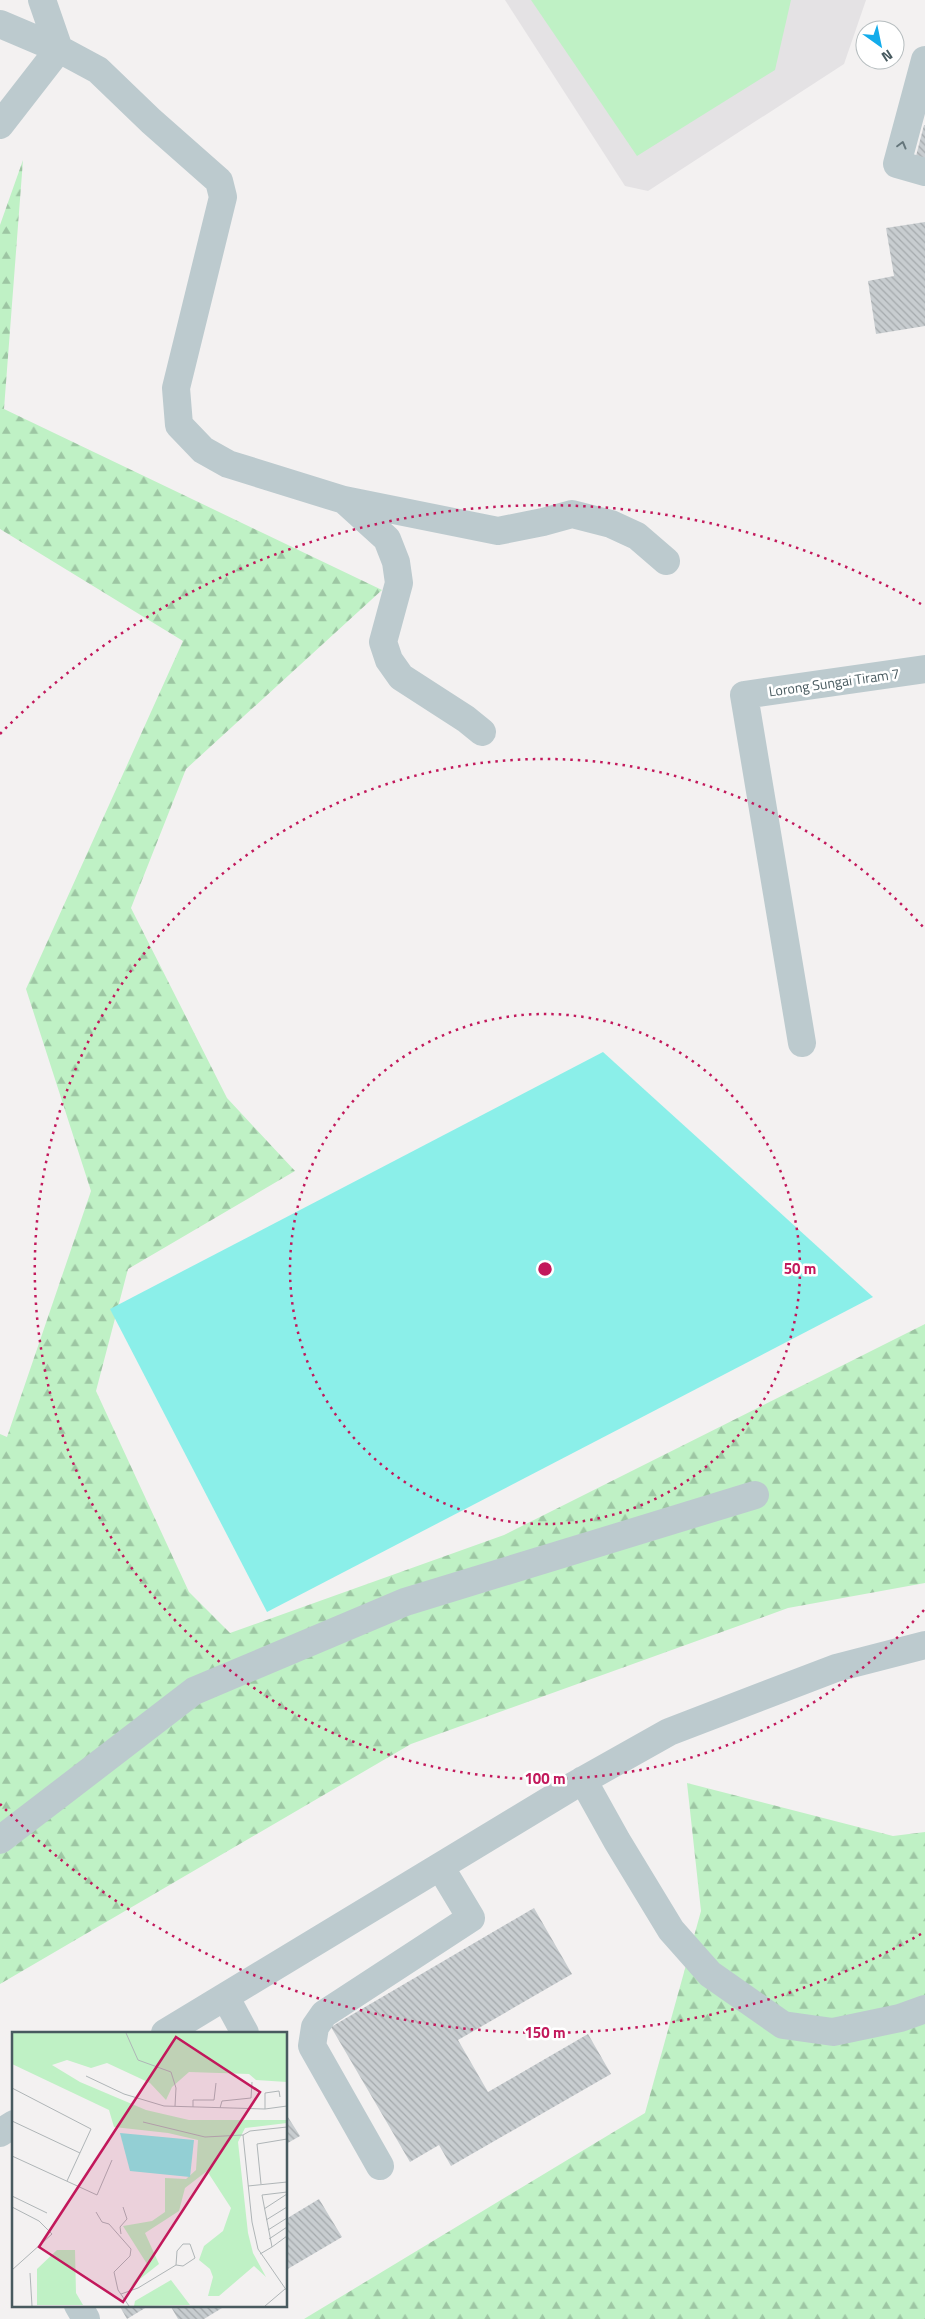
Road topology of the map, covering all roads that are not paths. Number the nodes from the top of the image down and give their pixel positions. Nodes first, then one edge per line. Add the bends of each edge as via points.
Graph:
1 (42, 0) edge
2 (0, 24) edge
3 (59, 49) junction
4 (925, 60) edge
5 (0, 125) edge
6 (925, 172) edge
7 (344, 500) junction
8 (666, 561) dead end
9 (925, 669) edge
10 (482, 732) dead end
11 (802, 1043) dead end
12 (755, 1495) dead end
13 (925, 1645) edge
14 (583, 1780) junction
15 (0, 1840) edge
16 (440, 1868) junction
17 (226, 1998) junction
18 (925, 2009) edge
19 (167, 2032) edge
20 (243, 2032) edge
21 (12, 2125) edge
22 (0, 2133) edge
23 (380, 2166) dead end
24 (79, 2306) edge
25 (86, 2319) edge

1 - 3 street
2 - 3 street
3 - 5 street
3 - 7 street via 98,70 219,181 223,197 176,388 179,425 203,450 228,464
6 -> 4 street via 897,164
7 - 8 street via 498,531 572,514 611,524 637,536
7 - 10 street via 387,539 396,562 400,583 383,642 389,660 401,677
9 - 11 street, Lorong Sungai Tiram 7 via 744,695
12 - 15 street via 406,1602 194,1691
13 - 14 street via 836,1668 679,1728
14 - 16 street
14 - 18 street via 671,1930 710,1974 783,2025 833,2032 900,2018
16 - 17 street
16 - 23 street via 471,1918 324,2014 315,2027 312,2046
17 - 19 street
17 - 20 street
21 - 22 street
24 - 25 street

